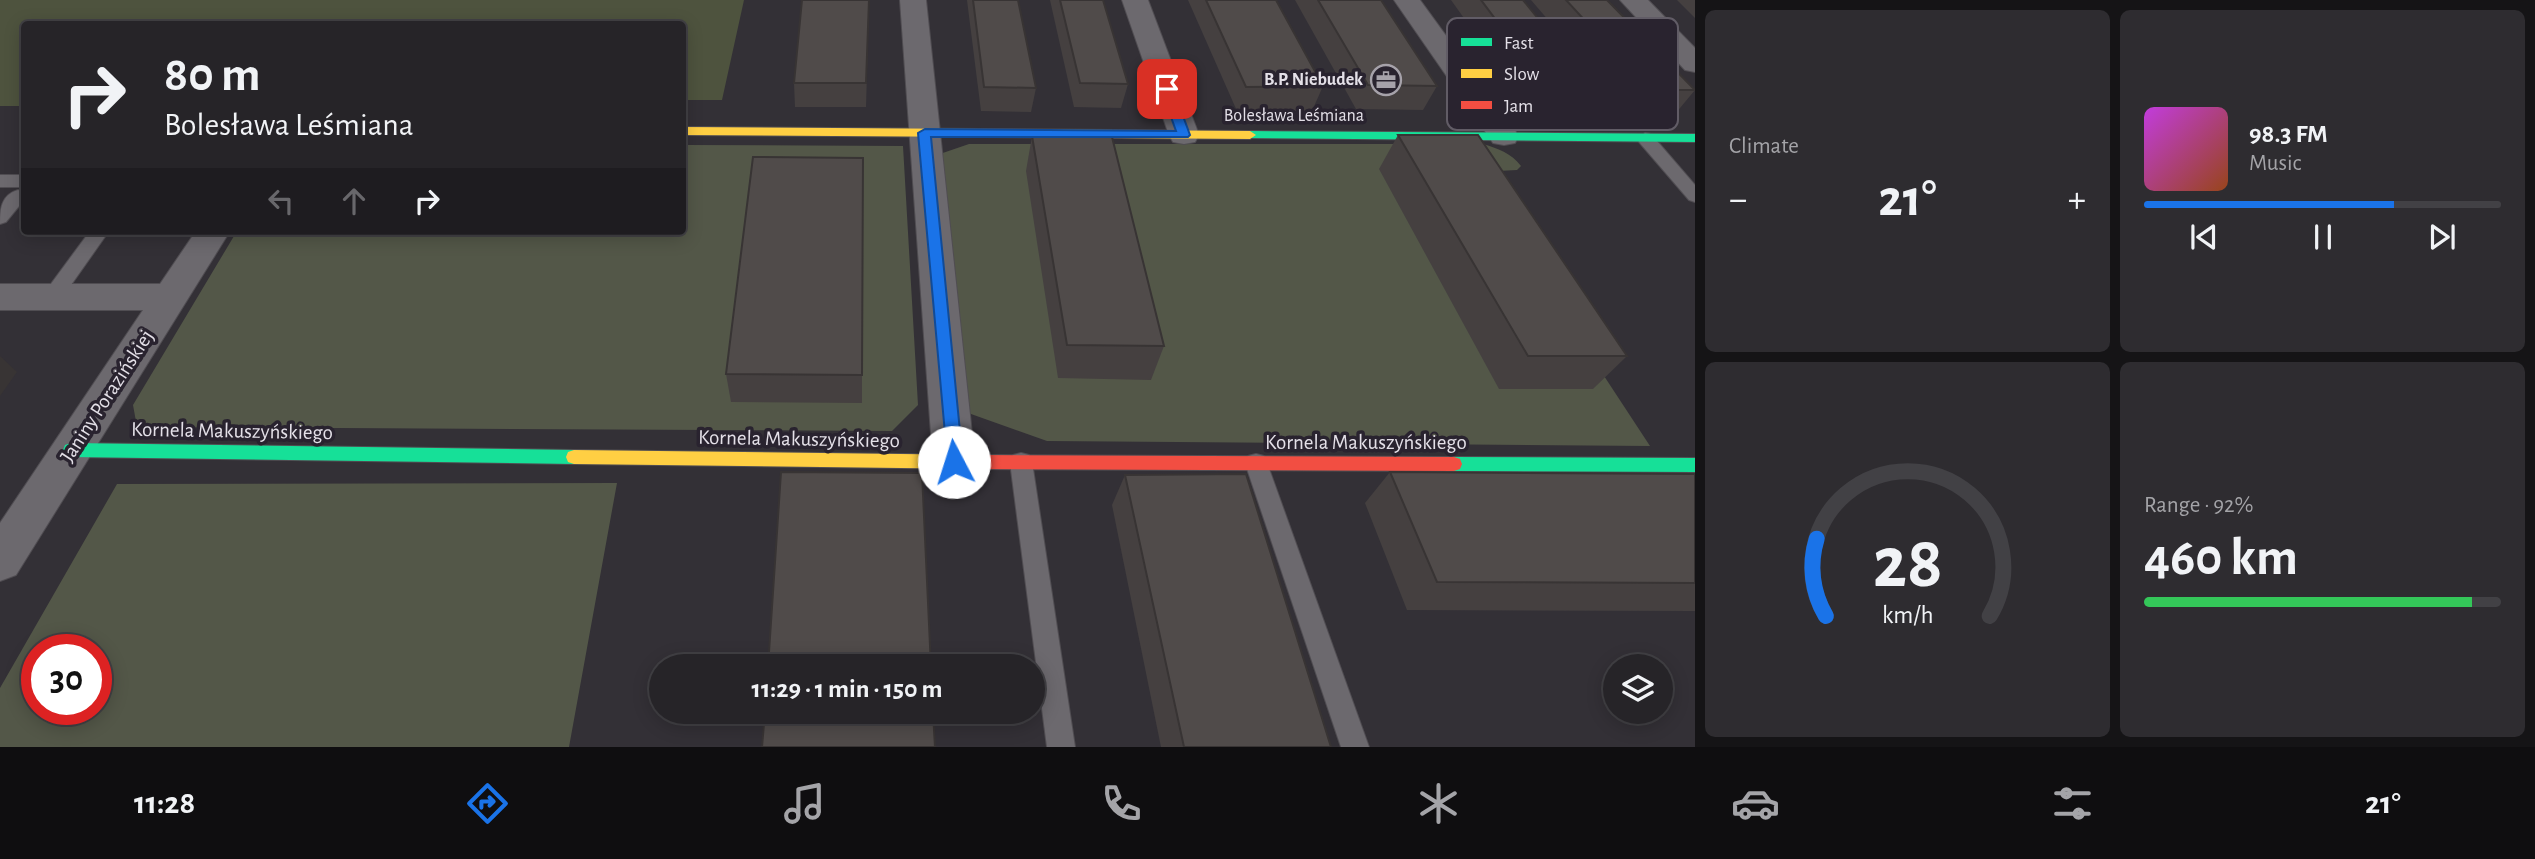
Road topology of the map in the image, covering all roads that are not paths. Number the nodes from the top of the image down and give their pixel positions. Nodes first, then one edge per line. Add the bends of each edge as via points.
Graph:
1 (913, 0) edge
2 (1135, 0) edge
3 (1407, 0) edge
4 (1633, 0) edge
5 (1650, 18) edge
6 (1678, 46) edge
7 (1447, 56) edge
8 (1695, 64) edge
9 (1500, 130) edge
10 (686, 131) edge
11 (925, 133) junction
12 (1184, 135) junction
13 (1504, 136) junction
14 (1645, 138) junction
15 (1695, 138) edge
16 (0, 181) edge
17 (21, 189) edge
18 (1695, 196) edge
19 (0, 218) edge
20 (97, 235) edge
21 (210, 235) edge
22 (0, 297) edge
23 (52, 297) junction
24 (171, 297) junction
25 (71, 450) junction
26 (954, 462) junction
27 (1021, 462) junction
28 (1256, 463) junction
29 (1695, 464) edge
30 (0, 561) edge
31 (1061, 747) edge
32 (1355, 747) edge

1 - 11 street
2 - 12 street
3 - 7 street
4 - 5 street
6 - 8 street
9 - 13 street
10 - 11 street, Bolesława Leśmiana
11 - 12 street, Bolesława Leśmiana
11 - 26 street
12 - 13 street, Bolesława Leśmiana
13 - 14 street, Bolesława Leśmiana
14 - 15 street, Bolesława Leśmiana
14 - 18 lane
16 - 17 lane
17 - 19 lane
20 - 23 lane
21 - 24 street, Janiny Porazińskiej
22 - 23 street
23 - 24 street
24 - 25 street, Janiny Porazińskiej
25 - 26 street, Kornela Makuszyńskiego
25 - 30 street, Janiny Porazińskiej
26 - 27 street, Kornela Makuszyńskiego
27 - 28 street, Kornela Makuszyńskiego
27 - 31 lane
28 - 29 street, Kornela Makuszyńskiego
28 - 32 lane

